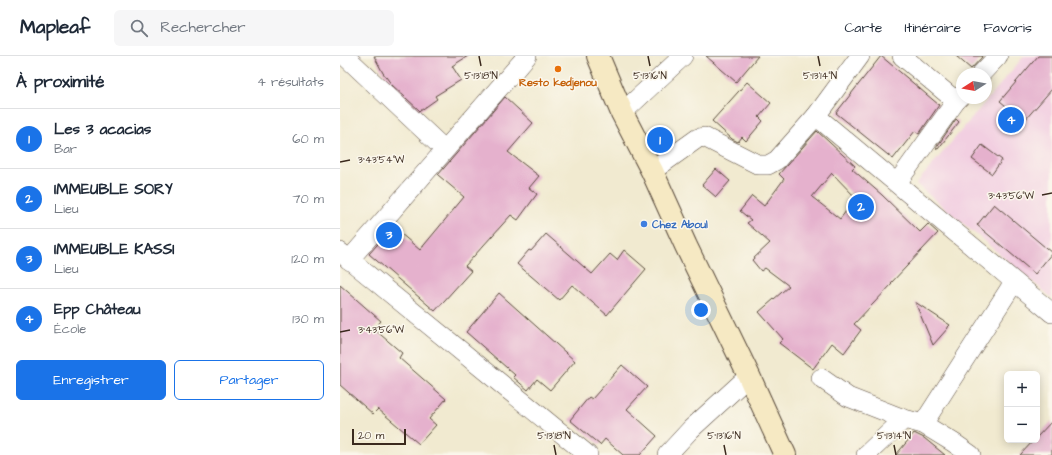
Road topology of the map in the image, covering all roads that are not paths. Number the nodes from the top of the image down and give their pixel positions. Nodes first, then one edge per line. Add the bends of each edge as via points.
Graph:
1 (346, 56) edge
2 (527, 56) edge
3 (598, 56) edge
4 (683, 56) edge
5 (860, 56) edge
6 (902, 56) edge
7 (998, 56) edge
8 (987, 68) edge
9 (340, 72) edge
10 (956, 96) edge
11 (956, 102) edge
12 (622, 113) junction
13 (816, 116) junction
14 (444, 149) junction
15 (652, 171) junction
16 (897, 183) junction
17 (344, 256) edge
18 (1014, 282) junction
19 (1052, 313) edge
20 (750, 376) junction
21 (821, 378) dead end
22 (904, 419) junction
23 (923, 424) junction
24 (588, 455) edge
25 (668, 455) edge
26 (785, 455) edge
27 (866, 455) edge
28 (971, 455) edge

1 - 9 street
1 - 14 street
2 - 14 street
3 - 12 main road
4 - 12 street
5 - 13 street
6 - 10 street
7 - 8 street
11 - 16 street
12 - 15 main road
13 - 15 street via 777,160 768,165 759,165 704,137 698,138
13 - 16 street
14 - 17 street
15 - 20 main road
16 - 18 street
17 - 24 street
18 - 19 street
18 - 23 street
20 - 25 street via 691,429
20 - 26 main road
21 - 22 street via 848,397
22 - 23 street
22 - 27 street
23 - 28 street

